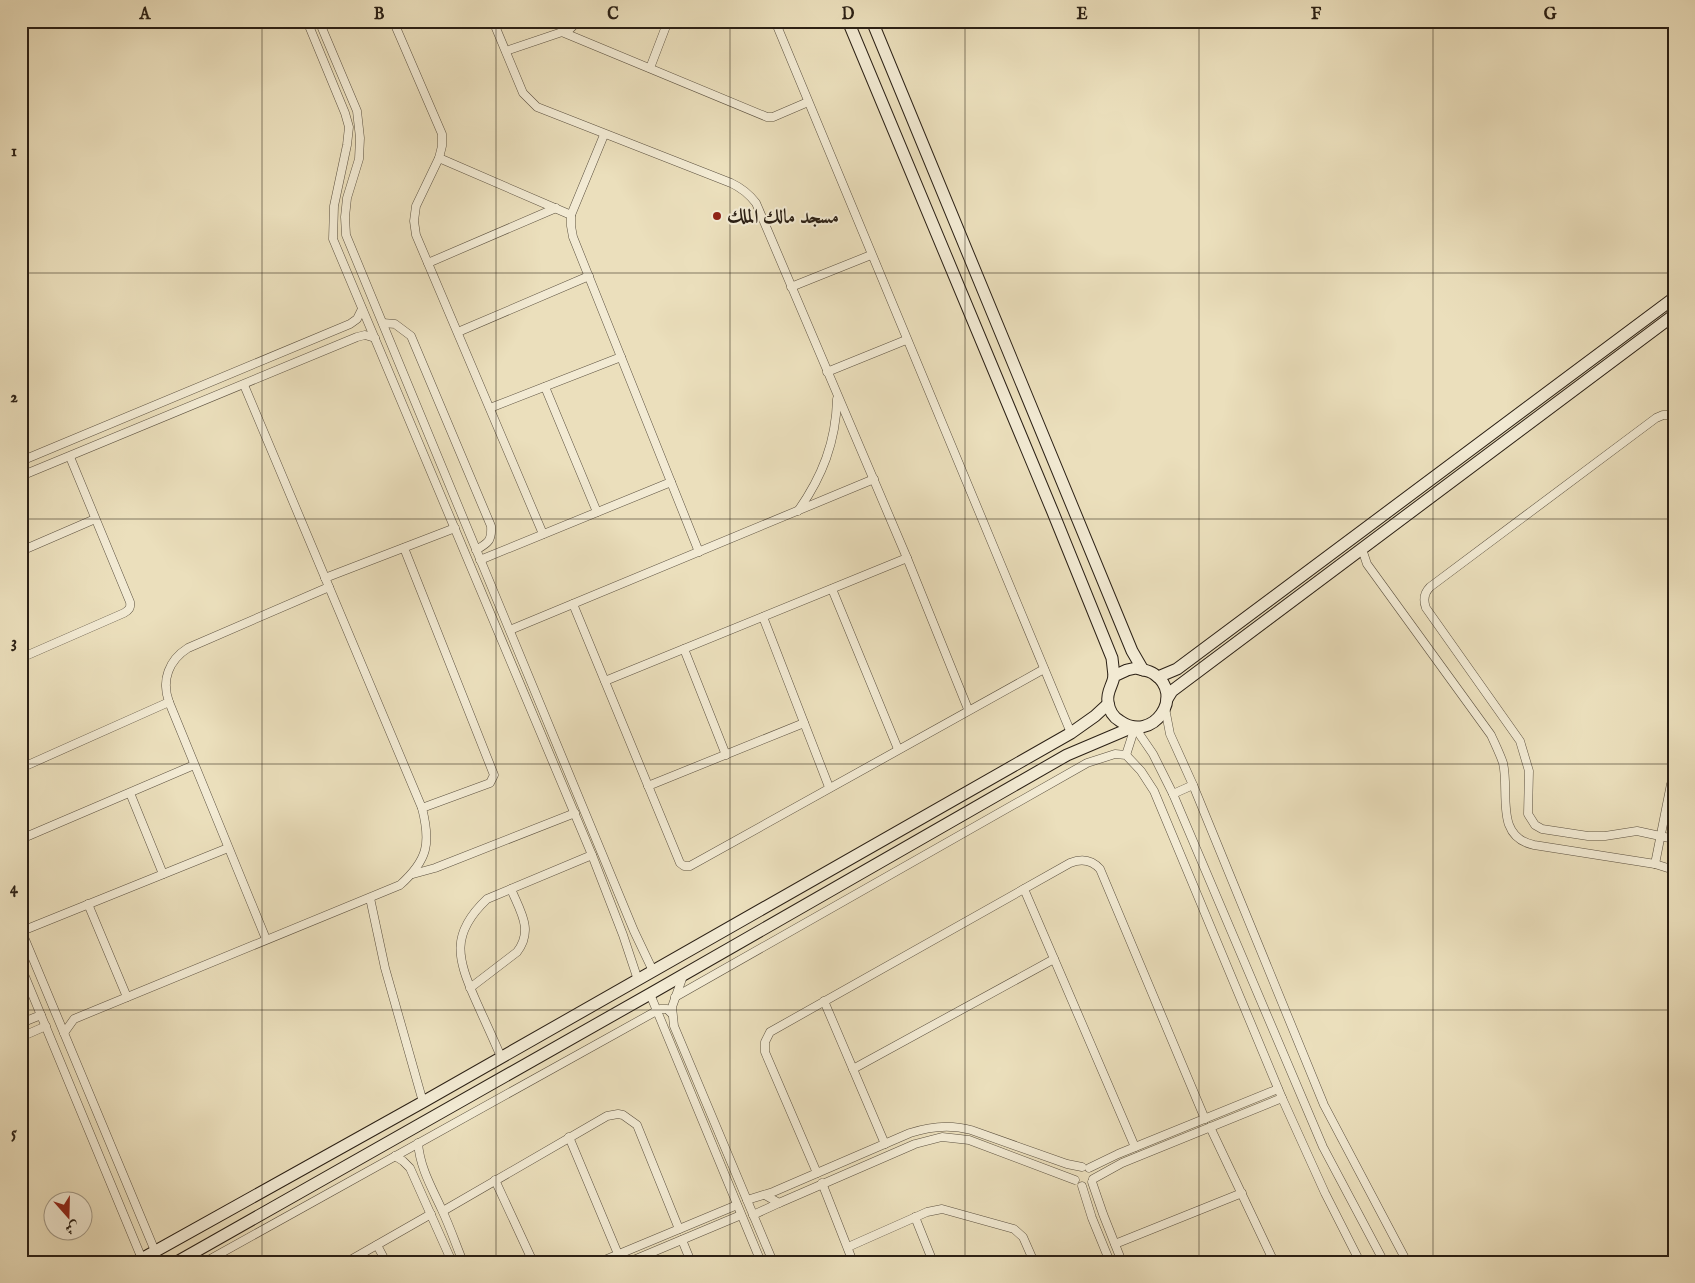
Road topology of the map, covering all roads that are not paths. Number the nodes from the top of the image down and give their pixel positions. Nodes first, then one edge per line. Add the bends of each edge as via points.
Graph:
1 (307, 21) edge
2 (319, 21) edge
3 (396, 21) edge
4 (493, 21) edge
5 (578, 21) edge
6 (668, 21) edge
7 (775, 21) edge
8 (848, 21) edge
9 (872, 21) edge
10 (562, 32) junction
11 (506, 51) junction
12 (333, 55) junction
13 (323, 59) junction
14 (650, 68) junction
15 (808, 102) junction
16 (604, 135) junction
17 (439, 158) junction
18 (556, 208) junction
19 (572, 215) junction
20 (871, 255) junction
21 (428, 263) junction
22 (589, 276) junction
23 (792, 287) junction
24 (1674, 298) edge
25 (362, 309) junction
26 (1674, 315) edge
27 (383, 323) junction
28 (458, 332) junction
29 (375, 338) junction
30 (906, 340) junction
31 (621, 357) junction
32 (827, 372) junction
33 (244, 385) junction
34 (545, 387) junction
35 (837, 395) junction
36 (490, 408) junction
37 (1674, 415) edge
38 (1466, 452) junction
39 (70, 457) junction
40 (21, 461) edge
41 (1476, 464) junction
42 (21, 476) edge
43 (874, 479) junction
44 (671, 482) junction
45 (453, 493) junction
46 (442, 497) junction
47 (798, 511) junction
48 (597, 512) junction
49 (96, 519) junction
50 (455, 528) junction
51 (543, 534) junction
52 (404, 548) junction
53 (1362, 549) junction
54 (476, 550) junction
55 (21, 551) edge
56 (699, 552) junction
57 (907, 558) junction
58 (480, 560) junction
59 (325, 578) junction
60 (329, 588) junction
61 (832, 589) junction
62 (573, 604) junction
63 (763, 617) junction
64 (510, 630) junction
65 (1207, 647) junction
66 (684, 649) junction
67 (21, 658) edge
68 (1216, 658) junction
69 (1044, 668) junction
70 (1143, 670) junction
71 (1114, 676) junction
72 (1158, 677) junction
73 (605, 682) junction
74 (168, 702) junction
75 (1166, 703) junction
76 (1108, 704) junction
77 (968, 709) junction
78 (804, 723) junction
79 (1135, 727) junction
80 (1070, 733) junction
81 (898, 749) junction
82 (726, 755) junction
83 (1126, 755) junction
84 (194, 765) junction
85 (21, 768) edge
86 (1671, 784) dead end
87 (1193, 785) junction
88 (648, 786) junction
89 (829, 787) junction
90 (130, 793) junction
91 (1172, 794) junction
92 (422, 808) junction
93 (575, 813) junction
94 (1662, 836) junction
95 (21, 839) edge
96 (1674, 839) edge
97 (228, 848) junction
98 (1674, 852) edge
99 (592, 855) junction
100 (1655, 864) junction
101 (1673, 869) edge
102 (163, 874) junction
103 (413, 874) junction
104 (511, 888) junction
105 (1024, 889) junction
106 (370, 898) junction
107 (88, 904) junction
108 (21, 931) edge
109 (634, 931) junction
110 (623, 935) junction
111 (266, 940) junction
112 (1054, 959) junction
113 (21, 967) edge
114 (653, 972) junction
115 (684, 974) junction
116 (638, 980) junction
117 (470, 988) junction
118 (650, 994) junction
119 (127, 997) junction
120 (675, 997) junction
121 (824, 1001) junction
122 (657, 1010) junction
123 (672, 1014) junction
124 (41, 1015) junction
125 (57, 1016) junction
126 (74, 1019) junction
127 (21, 1023) edge
128 (46, 1026) junction
129 (64, 1033) junction
130 (21, 1037) edge
131 (501, 1058) junction
132 (853, 1069) junction
133 (83, 1081) junction
134 (71, 1086) junction
135 (1278, 1089) junction
136 (435, 1095) junction
137 (1282, 1098) junction
138 (423, 1102) junction
139 (442, 1111) junction
140 (1205, 1119) junction
141 (1210, 1127) junction
142 (720, 1135) junction
143 (569, 1137) junction
144 (710, 1139) junction
145 (418, 1143) junction
146 (885, 1144) junction
147 (1136, 1147) junction
148 (395, 1156) junction
149 (421, 1163) junction
150 (410, 1168) junction
151 (1085, 1168) junction
152 (817, 1173) junction
153 (495, 1180) junction
154 (1093, 1180) junction
155 (822, 1183) junction
156 (1079, 1183) junction
157 (1242, 1194) junction
158 (765, 1195) junction
159 (747, 1200) junction
160 (779, 1203) junction
161 (737, 1204) junction
162 (443, 1211) junction
163 (431, 1214) junction
164 (742, 1215) junction
165 (753, 1215) junction
166 (915, 1217) junction
167 (679, 1229) junction
168 (682, 1240) junction
169 (1115, 1244) junction
170 (377, 1245) junction
171 (848, 1247) junction
172 (155, 1251) junction
173 (618, 1254) junction
174 (139, 1260) edge
175 (1271, 1261) edge
176 (177, 1262) edge
177 (205, 1262) edge
178 (347, 1262) edge
179 (386, 1262) edge
180 (452, 1262) edge
181 (463, 1262) edge
182 (533, 1262) edge
183 (600, 1262) edge
184 (629, 1262) edge
185 (692, 1262) edge
186 (761, 1262) edge
187 (773, 1262) edge
188 (853, 1262) edge
189 (933, 1262) edge
190 (1034, 1262) edge
191 (1110, 1262) edge
192 (1122, 1262) edge
193 (1360, 1262) edge
194 (1384, 1262) edge
195 (1406, 1262) edge

1 - 13 street
2 - 12 street
3 - 17 street via 440,126 442,146
4 - 11 street
5 - 10 street
6 - 14 street
7 - 15 street
8 - 71 street via 1052,510 1112,658
9 - 70 street via 1132,651
10 - 11 street
10 - 14 street
11 - 16 street via 524,93 537,108
12 - 13 street
12 - 27 street via 358,111 360,125 359,159 347,198 346,235
13 - 25 street via 349,127 334,206 333,239
14 - 15 street via 767,117
15 - 20 street
16 - 19 street
16 - 23 street via 745,191 756,203
17 - 18 street
17 - 21 street via 416,206 414,221 416,235
18 - 19 street
18 - 21 street
19 - 22 street via 573,237
20 - 23 street
20 - 30 street
21 - 28 street
22 - 28 street
22 - 31 street
23 - 32 street
24 - 38 street
25 - 29 street
25 - 40 street via 350,324
26 - 41 street
27 - 45 street
27 - 54 street via 395,324 411,336 491,526 487,543
28 - 36 street
29 - 33 street via 357,337
29 - 46 street
30 - 32 street
30 - 69 street
31 - 34 street
31 - 44 street
32 - 35 street
33 - 39 street
33 - 59 street
34 - 36 street
34 - 48 street
35 - 43 street
35 - 47 street via 835,426 828,456
36 - 51 street
37 - 94 street via 1656,418 1430,587 1424,601 1516,732 1529,771 1528,814 1535,825 1588,836 1631,831
38 - 41 street
38 - 65 street
39 - 42 street
39 - 49 street
41 - 53 street
43 - 47 street
43 - 57 street
44 - 48 street
44 - 56 street
45 - 46 street
45 - 54 street
46 - 50 street
47 - 56 street
48 - 51 street
49 - 55 street
49 - 67 street via 131,607
50 - 52 street
50 - 93 street
51 - 58 street
52 - 59 street
52 - 92 street via 494,774 490,783
53 - 68 street
53 - 100 street via 1366,564 1491,735 1503,763 1508,825 1515,837 1527,844
54 - 58 street
56 - 62 street
57 - 61 street
57 - 77 street
58 - 64 street
59 - 60 street
60 - 74 street via 183,651 170,666 166,677
60 - 92 street
61 - 63 street
61 - 81 street
62 - 64 street
62 - 73 street
63 - 66 street
63 - 78 street
64 - 109 street
65 - 68 street
65 - 72 street via 1173,672
66 - 73 street
66 - 82 street
68 - 75 street via 1178,687
69 - 77 street
69 - 80 street
70 - 71 street via 1126,670
70 - 72 street
71 - 76 street via 1108,691
72 - 75 street via 1165,687
73 - 88 street
74 - 84 street
74 - 85 street
75 - 79 street via 1155,721
75 - 87 street via 1170,734
76 - 79 street via 1117,719
76 - 80 street
77 - 81 street
78 - 82 street
78 - 89 street
79 - 83 street
79 - 91 street via 1153,754
79 - 115 street via 1067,755
80 - 114 street
81 - 89 street
82 - 88 street
83 - 120 street via 1115,754 1087,763
83 - 135 street via 1154,791
84 - 90 street
84 - 97 street
86 - 94 street
87 - 91 street
87 - 195 street via 1324,1105
88 - 89 street via 680,863 687,866
90 - 95 street
90 - 102 street
91 - 194 street via 1323,1147
92 - 103 street via 427,844
93 - 99 street
93 - 103 street
94 - 96 street
94 - 100 street
97 - 102 street
97 - 111 street
98 - 101 street
99 - 104 street
99 - 110 street
100 - 101 street
102 - 107 street
103 - 106 street via 400,885
104 - 117 street via 487,899 474,911 465,927 460,944 461,962
104 - 117 street via 525,922 525,938 517,952
105 - 112 street
105 - 121 street
105 - 140 street via 1076,861 1086,860 1100,869
106 - 111 street
106 - 138 street via 385,968
107 - 108 street
107 - 119 street
108 - 125 street
109 - 110 street
109 - 114 street
110 - 116 street
111 - 119 street
112 - 132 street
112 - 147 street
113 - 124 street
114 - 116 street
115 - 118 street
115 - 120 street
116 - 131 street
117 - 131 street
118 - 122 street
118 - 139 street
119 - 126 street
120 - 123 street
121 - 132 street
121 - 152 street via 770,1032 764,1048
122 - 123 street via 664,1008
122 - 144 street
122 - 145 street
123 - 142 street via 676,1032
124 - 127 street
124 - 128 street
125 - 126 street
125 - 129 street
126 - 129 street
128 - 130 street
128 - 134 street
129 - 133 street
131 - 136 street
132 - 146 street
133 - 134 street
133 - 172 street
134 - 174 street
135 - 137 street
135 - 140 street
136 - 138 street
136 - 139 street
137 - 141 street
137 - 193 street
138 - 172 street
139 - 176 street
140 - 147 street
141 - 154 street via 1115,1166
141 - 157 street
142 - 144 street
142 - 159 street
143 - 153 street
143 - 167 street via 612,1114 623,1115 633,1121
143 - 173 street
144 - 161 street
145 - 148 street
145 - 149 street
146 - 151 street via 930,1127 961,1127
146 - 152 street
147 - 151 street
148 - 150 street
148 - 177 street
149 - 150 street
149 - 162 street
150 - 163 street
151 - 154 street via 1093,1173
151 - 156 street via 1076,1172
152 - 158 street
153 - 162 street
153 - 182 street
154 - 156 street via 1088,1185
154 - 169 street
155 - 156 street via 916,1144 942,1137 969,1140
155 - 160 street
155 - 171 street
156 - 191 street
157 - 169 street
157 - 175 street
158 - 159 street
158 - 160 street
159 - 165 street
160 - 165 street
161 - 164 street
161 - 167 street
162 - 181 street
163 - 170 street
163 - 180 street
164 - 168 street
164 - 186 street
165 - 187 street
166 - 171 street
166 - 189 street
166 - 190 street via 935,1209 949,1209 1014,1229 1023,1237
167 - 173 street
168 - 184 street
168 - 185 street
169 - 192 street
170 - 178 street
170 - 179 street
171 - 188 street
172 - 174 street
173 - 183 street

